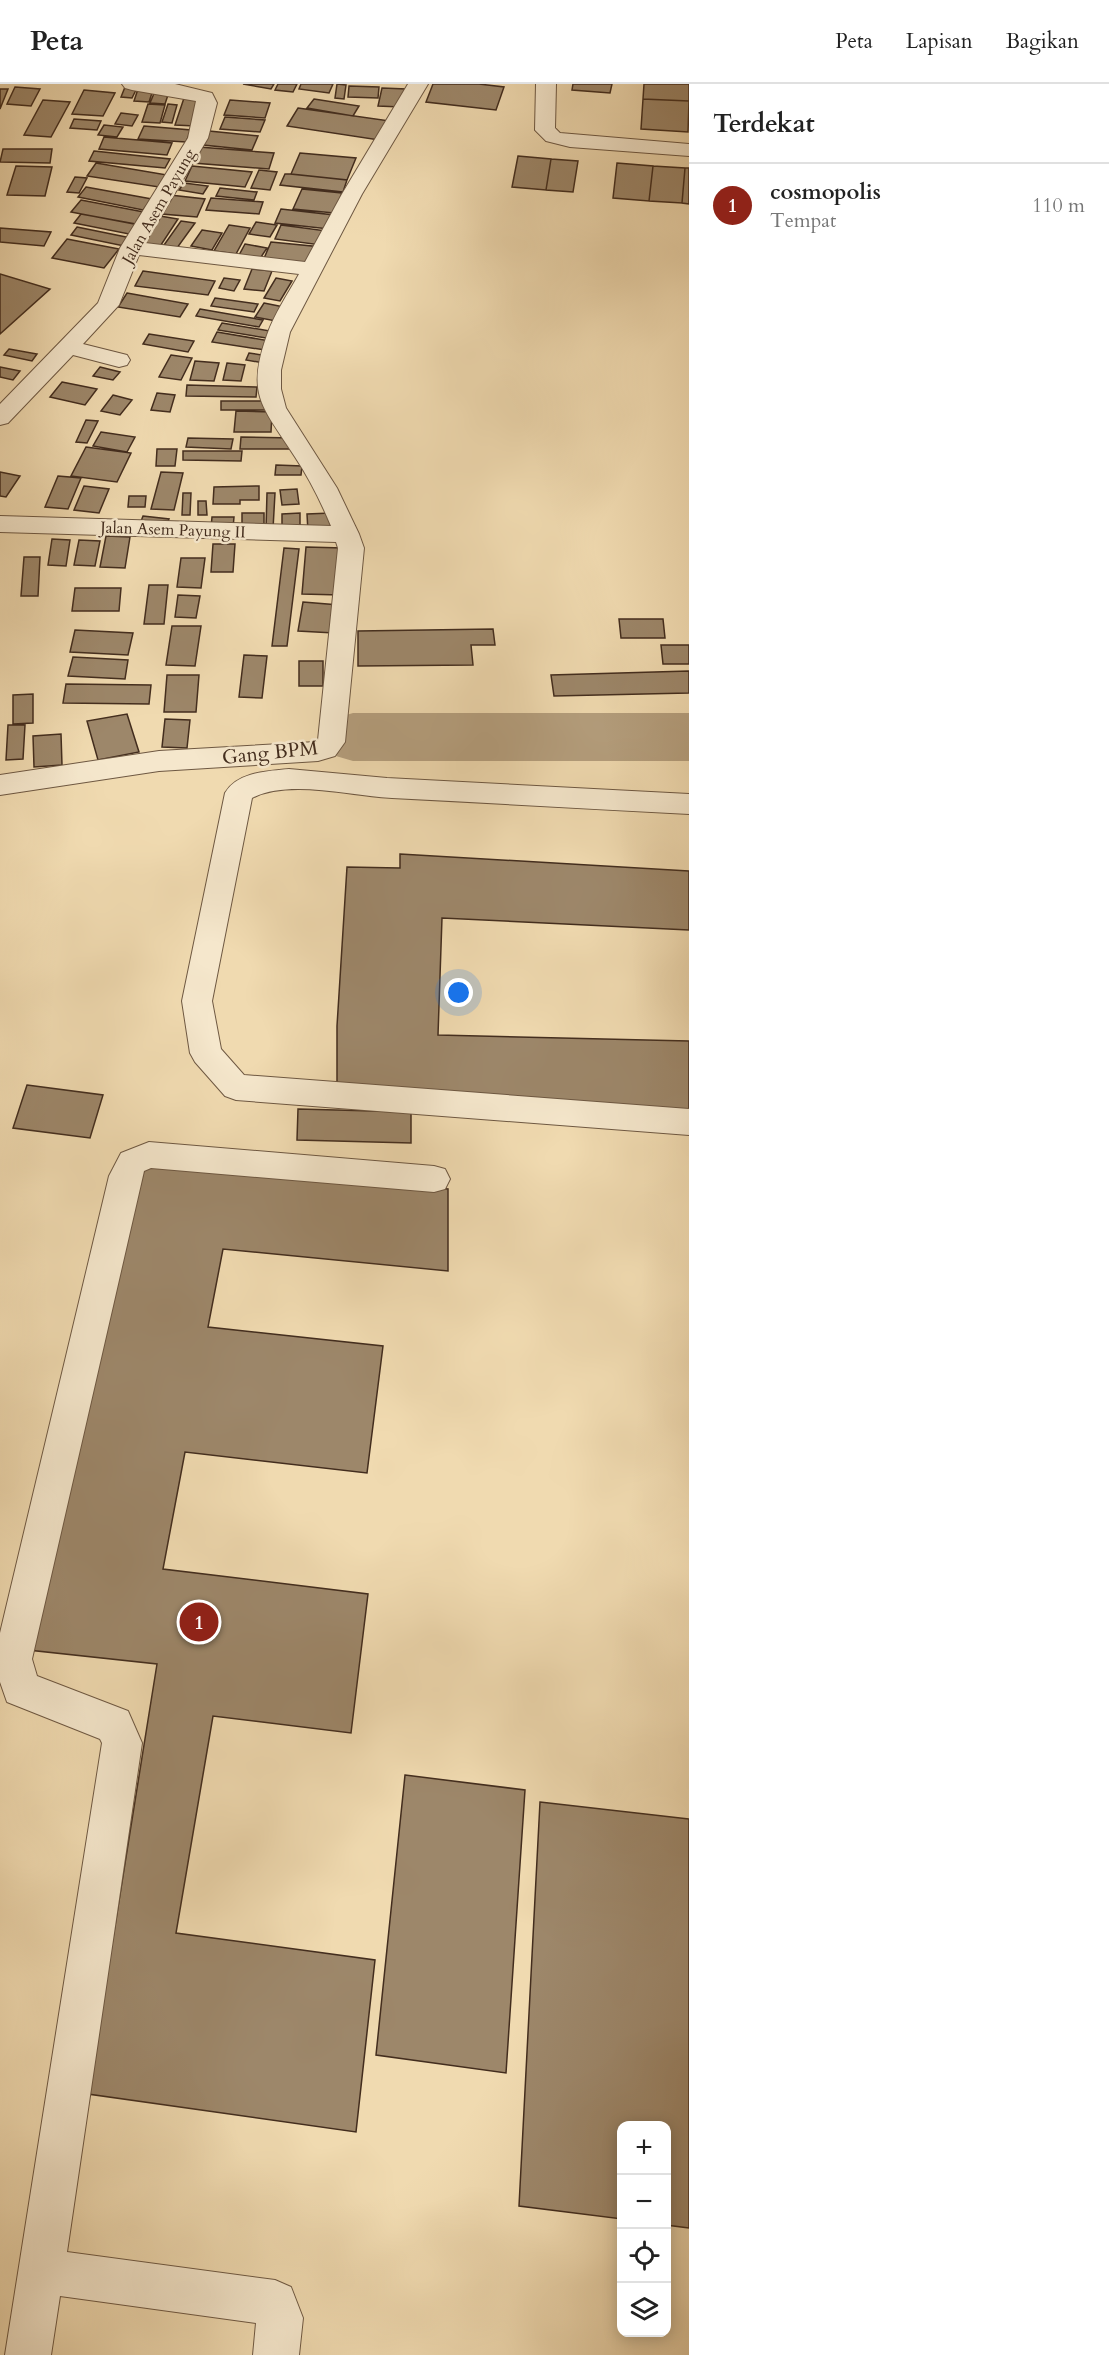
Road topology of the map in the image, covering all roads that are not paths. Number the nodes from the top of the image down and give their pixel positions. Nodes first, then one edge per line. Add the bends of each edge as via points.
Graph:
1 (132, 84) edge
2 (418, 84) edge
3 (546, 84) edge
4 (689, 150) edge
5 (130, 248) junction
6 (313, 269) junction
7 (69, 347) junction
8 (119, 360) dead end
9 (0, 418) edge
10 (0, 524) edge
11 (347, 534) junction
12 (0, 785) edge
13 (689, 804) edge
14 (689, 1122) edge
15 (435, 1179) dead end
16 (41, 2271) junction
17 (28, 2355) edge
18 (276, 2355) edge

1 - 5 street, Jalan Asem Payung via 191,92 205,97 207,103 198,138
2 - 6 street, Gang BPM via 352,194
3 - 4 street via 545,130 553,137
5 - 6 street
5 - 7 street, Jalan Asem Payung via 108,305
6 - 11 street, Gang BPM via 279,332 268,378 274,408 333,500
7 - 8 street
7 - 9 street, Jalan Asem Payung
10 - 11 street, Jalan Asem Payung II
11 - 12 street, Gang BPM via 351,548 331,742 325,749 159,761
13 - 14 street via 289,779 260,782 239,793 197,1001 206,1053 236,1087
15 - 16 street via 149,1155 132,1162 125,1176 13,1659 21,1689 114,1725 122,1743
16 - 17 street
16 - 18 street via 274,2303 280,2318

